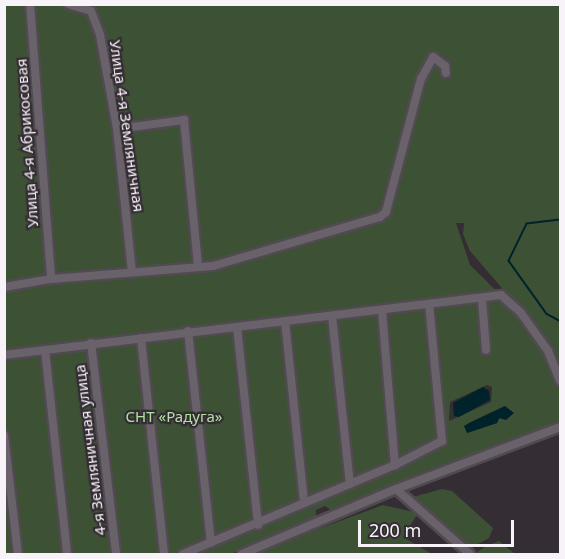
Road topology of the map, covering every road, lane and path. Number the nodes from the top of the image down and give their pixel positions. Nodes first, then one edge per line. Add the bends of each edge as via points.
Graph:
1 (30, 4) edge
2 (68, 4) edge
3 (446, 73) dead end
4 (117, 129) junction
5 (198, 266) junction
6 (132, 271) junction
7 (51, 279) junction
8 (4, 287) edge
9 (482, 299) junction
10 (429, 304) junction
11 (382, 311) junction
12 (332, 316) junction
13 (285, 321) junction
14 (237, 327) junction
15 (188, 332) junction
16 (141, 338) junction
17 (91, 343) junction
18 (45, 350) junction
19 (486, 350) dead end
20 (4, 355) edge
21 (561, 381) edge
22 (561, 427) edge
23 (4, 435) edge
24 (395, 465) junction
25 (350, 484) junction
26 (396, 489) junction
27 (304, 503) junction
28 (258, 525) junction
29 (211, 543) junction
30 (18, 555) edge
31 (67, 555) edge
32 (116, 555) edge
33 (164, 555) edge
34 (183, 555) edge
35 (242, 555) edge
36 (470, 555) edge

1 - 7 street, Улица 4-я Абрикосовая
2 - 4 street, Улица 4-я Земляничная via 91,11 100,35
3 - 5 street via 445,66 433,57 421,79 386,212 380,217 226,263
4 - 5 street via 184,120
4 - 6 street, Улица 4-я Земляничная
5 - 6 street
6 - 7 street
7 - 8 street
9 - 10 street
9 - 19 street
9 - 21 street via 501,295 521,313 548,351
10 - 11 street
10 - 24 street via 442,441
11 - 12 street
11 - 24 street
12 - 13 street
12 - 25 street
13 - 14 street
13 - 27 street
14 - 15 street
14 - 28 street
15 - 16 street
15 - 29 street
16 - 17 street
16 - 33 street
17 - 18 street
17 - 32 street, 4-я Земляничная улица
18 - 20 street
18 - 31 street
22 - 26 street
23 - 30 street
24 - 25 street
25 - 27 street
26 - 35 street
26 - 36 street
27 - 28 street
28 - 29 street
29 - 34 street

